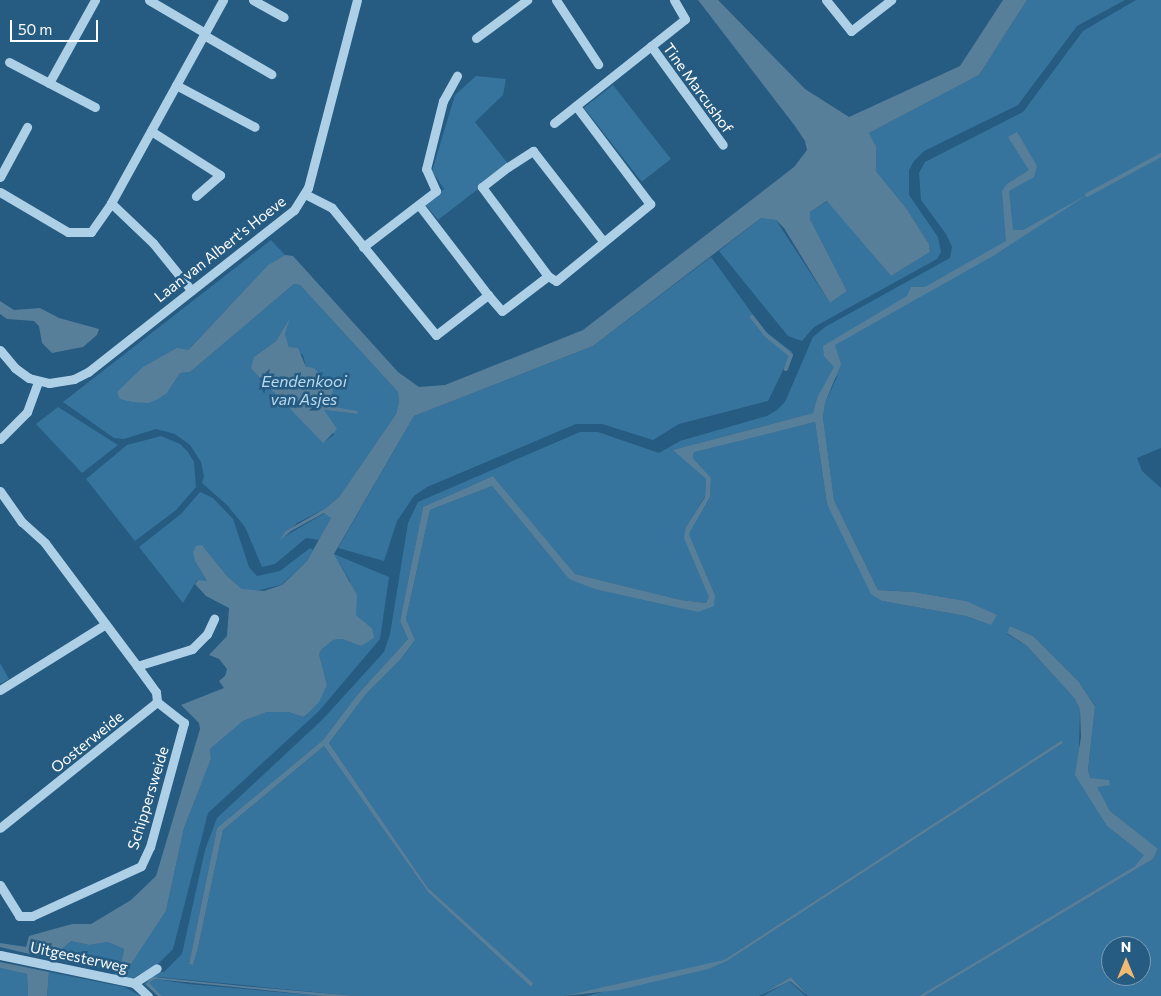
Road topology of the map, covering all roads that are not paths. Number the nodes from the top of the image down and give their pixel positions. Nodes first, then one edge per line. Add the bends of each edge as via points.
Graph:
1 (95, 0) edge
2 (148, 0) edge
3 (223, 0) edge
4 (253, 0) edge
5 (357, 0) edge
6 (527, 0) edge
7 (556, 0) edge
8 (674, 0) edge
9 (826, 0) edge
10 (891, 0) edge
11 (284, 17) dead end
12 (204, 34) junction
13 (476, 38) dead end
14 (652, 46) junction
15 (9, 62) dead end
16 (598, 64) dead end
17 (271, 74) dead end
18 (457, 76) dead end
19 (49, 83) junction
20 (176, 85) junction
21 (576, 106) junction
22 (94, 107) dead end
23 (554, 123) dead end
24 (27, 126) dead end
25 (255, 127) dead end
26 (151, 131) junction
27 (723, 145) dead end
28 (0, 177) edge
29 (0, 192) edge
30 (305, 194) junction
31 (196, 196) dead end
32 (111, 203) junction
33 (420, 205) junction
34 (603, 242) junction
35 (363, 247) junction
36 (548, 276) junction
37 (191, 290) junction
38 (488, 295) junction
39 (0, 350) edge
40 (38, 381) junction
41 (0, 439) edge
42 (0, 492) edge
43 (214, 619) dead end
44 (104, 625) junction
45 (137, 666) junction
46 (0, 690) edge
47 (158, 702) junction
48 (0, 828) edge
49 (0, 886) edge
50 (0, 955) edge
51 (157, 968) dead end
52 (134, 983) junction
53 (148, 996) edge

1 - 19 street
2 - 12 street
3 - 12 street
4 - 11 street
5 - 30 street, Laan van Albert's Hoeve
6 - 13 street
7 - 16 street
8 - 14 street via 685,19
9 - 10 street via 851,31
12 - 17 street
12 - 20 street
14 - 21 street
14 - 27 street, Tine Marcushof
15 - 19 street
18 - 33 street via 443,101 426,169 436,191
19 - 22 street
20 - 25 street
20 - 26 street
21 - 23 street
21 - 34 street via 650,204
24 - 28 street
26 - 31 street via 220,175
26 - 32 street
29 - 32 street via 75,234 91,232
30 - 35 street via 328,204
30 - 37 street, Laan van Albert's Hoeve via 294,210
32 - 37 street via 152,243
33 - 35 street
33 - 38 street
34 - 36 street via 556,281
34 - 36 street via 533,152 508,167 482,186
35 - 38 street via 436,335
36 - 38 street via 502,311
37 - 40 street, Laan van Albert's Hoeve via 88,372 65,382
39 - 40 street via 15,368
40 - 41 street via 27,412
42 - 44 street via 22,522 45,543
43 - 45 street via 207,634 192,649
44 - 45 street
44 - 46 street
45 - 47 street via 156,692
47 - 48 street, Oosterweide
47 - 49 street, Schippersweide via 184,724 150,847 141,866 32,916 19,916
50 - 52 street, Uitgeesterweg
51 - 52 street
52 - 53 street, Uitgeesterweg

